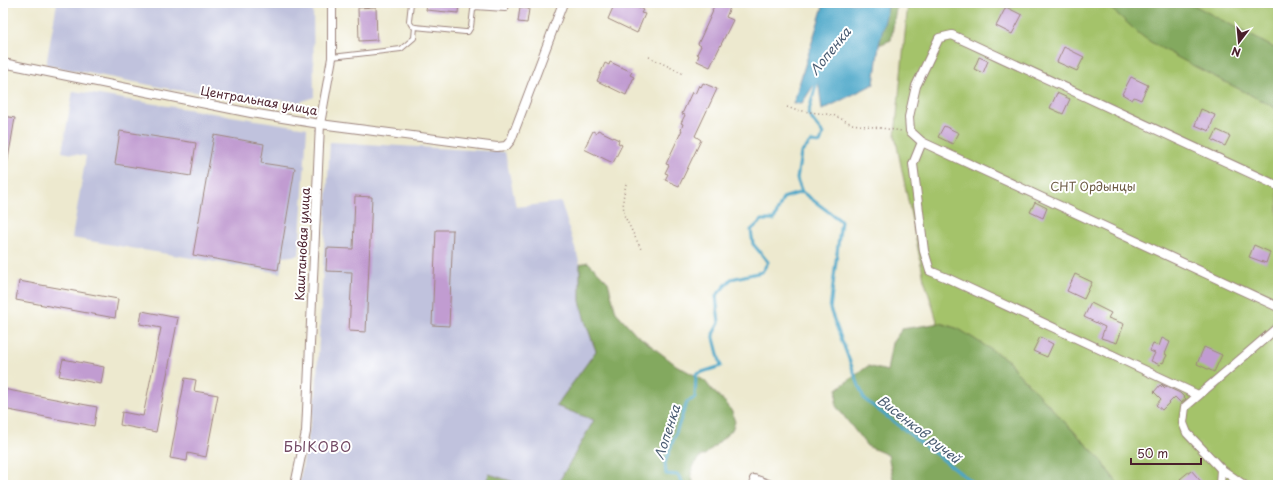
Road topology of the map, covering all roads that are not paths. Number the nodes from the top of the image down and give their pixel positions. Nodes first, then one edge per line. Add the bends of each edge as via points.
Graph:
1 (332, 3) edge
2 (411, 3) edge
3 (509, 3) edge
4 (563, 3) edge
5 (415, 27) junction
6 (332, 58) junction
7 (3, 63) edge
8 (320, 124) junction
9 (922, 142) junction
10 (1278, 186) edge
11 (1278, 307) edge
12 (1278, 327) edge
13 (1198, 395) junction
14 (1221, 469) junction
15 (754, 479) dead end
16 (295, 485) edge
17 (771, 485) edge
18 (1220, 485) edge
19 (1244, 485) edge

1 - 6 street, Каштановая улица
2 - 5 lane via 410,21
3 - 5 lane via 505,9 475,8 468,32
4 - 8 street, Центральная улица via 511,140 506,146 497,147
5 - 6 lane via 414,38 401,49
6 - 8 street, Каштановая улица
7 - 8 street, Центральная улица via 243,112
8 - 16 street, Каштановая улица via 306,432
9 - 10 street via 910,131 909,124 916,86 939,38 952,35
9 - 11 street
9 - 13 street via 913,164 924,251 930,271
12 - 13 street
13 - 14 street via 1185,407 1183,423 1186,433
14 - 18 street
14 - 19 street
15 - 17 street

